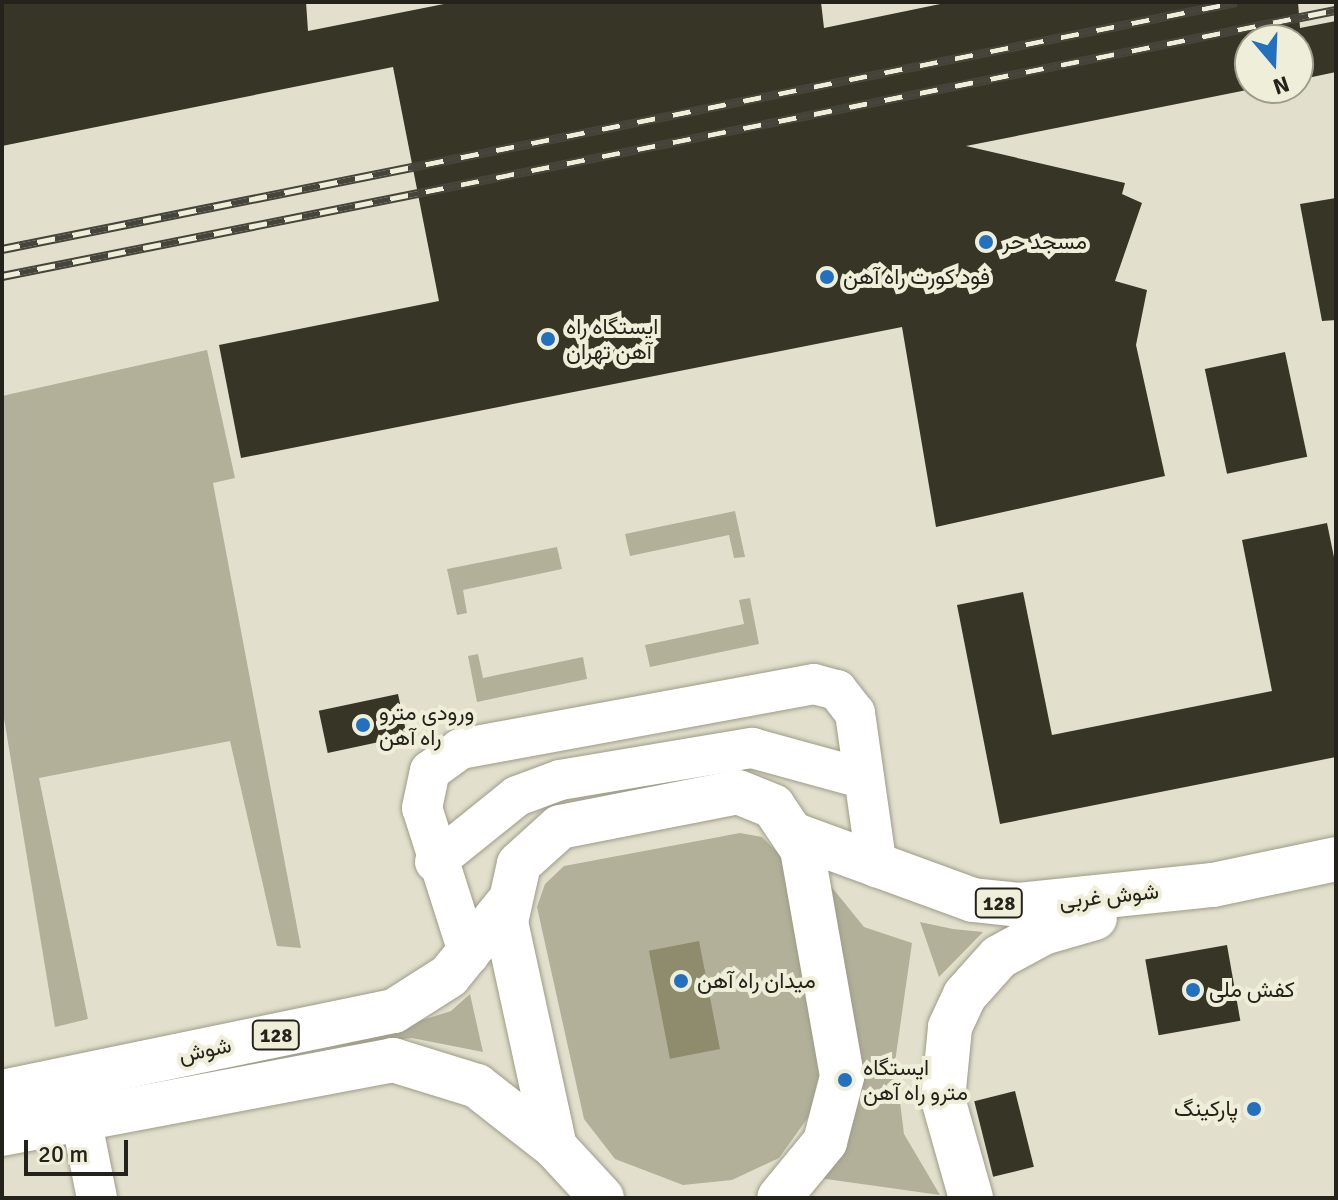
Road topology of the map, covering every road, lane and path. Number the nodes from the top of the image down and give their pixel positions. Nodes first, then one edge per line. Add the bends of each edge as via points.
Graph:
1 (858, 780) junction
2 (795, 835) junction
3 (1336, 859) edge
4 (435, 862) junction
5 (877, 867) junction
6 (1213, 885) junction
7 (507, 904) junction
8 (469, 955) junction
9 (2, 1092) edge
10 (81, 1118) junction
11 (2, 1134) edge
12 (555, 1147) junction
13 (97, 1198) edge
14 (602, 1198) edge
15 (779, 1198) edge
16 (971, 1198) edge

1 - 4 street via 752,748 560,780 517,796
1 - 4 street via 855,713 837,690 814,684 445,755 421,789
1 - 5 street
2 - 5 main road, شوش غربی / 128
2 - 7 main road via 773,806 738,792 560,827 519,864
2 - 15 main road via 807,863 842,1077 825,1142
3 - 6 main road, شوش غربی / 128
4 - 8 street
5 - 6 main road, شوش غربی / 128 via 973,900 1019,905
6 - 16 main road via 1043,933 978,978 950,1027 943,1063 948,1132
7 - 8 main road, شوش / 128
7 - 12 main road
8 - 9 main road, شوش / 128 via 420,999 394,1011
10 - 11 main road, شوش / 128
10 - 12 main road, شوش / 128 via 360,1062 423,1065 477,1086
10 - 13 street
12 - 14 main road

